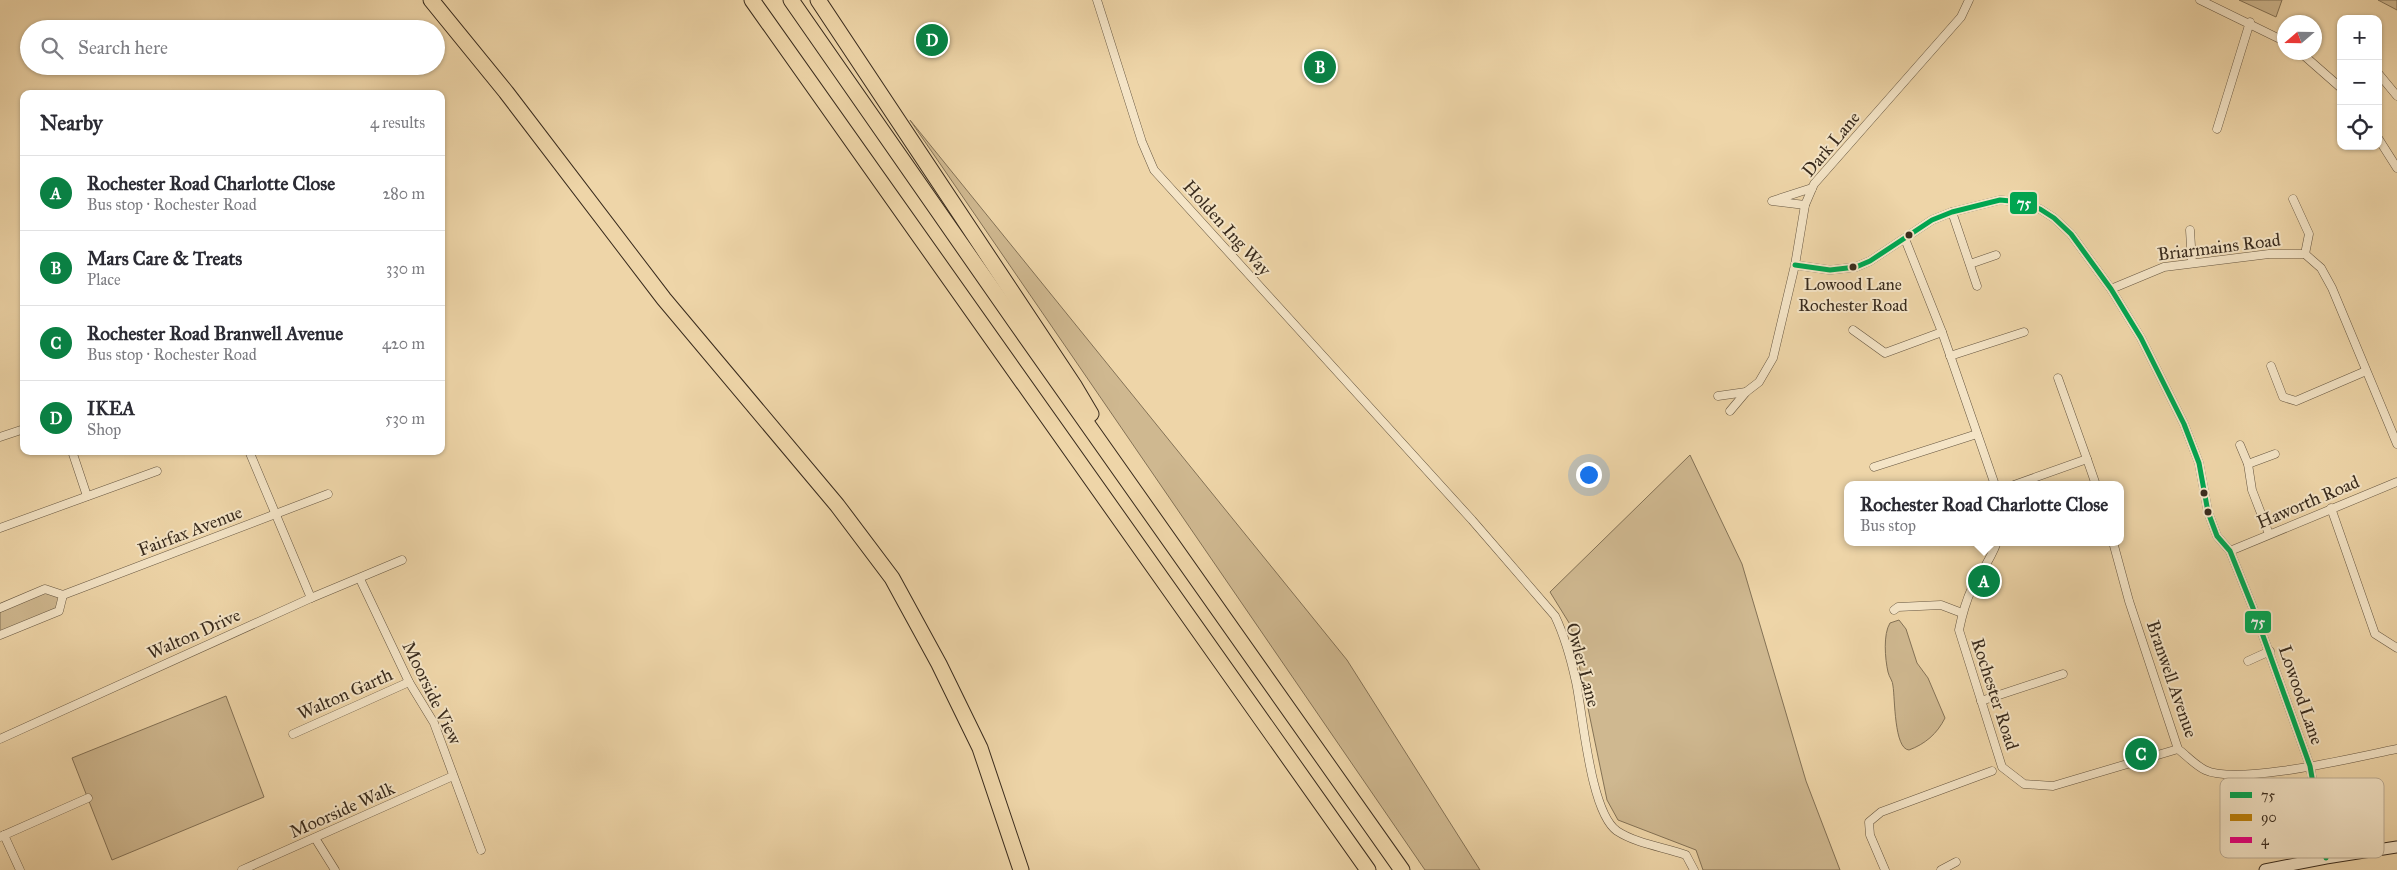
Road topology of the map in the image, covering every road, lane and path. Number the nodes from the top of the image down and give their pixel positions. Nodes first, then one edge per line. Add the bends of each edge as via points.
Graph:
1 (431, 0) edge
2 (745, 0) edge
3 (752, 0) edge
4 (792, 0) edge
5 (798, 0) edge
6 (818, 0) edge
7 (1097, 0) edge
8 (1969, 0) edge
9 (2200, 0) edge
10 (2250, 22) junction
11 (772, 29) junction
12 (2277, 37) edge
13 (2309, 60) edge
14 (840, 68) junction
15 (2382, 79) edge
16 (2337, 84) edge
17 (2397, 96) edge
18 (2216, 129) dead end
19 (2382, 144) edge
20 (2397, 168) edge
21 (1812, 188) junction
22 (2294, 199) dead end
23 (1805, 205) junction
24 (1952, 212) junction
25 (2190, 230) dead end
26 (1905, 239) junction
27 (2305, 254) junction
28 (1996, 255) dead end
29 (2192, 263) junction
30 (1970, 264) junction
31 (1795, 265) junction
32 (1977, 286) dead end
33 (2111, 289) junction
34 (1853, 330) dead end
35 (1942, 332) junction
36 (2024, 332) dead end
37 (1950, 356) junction
38 (2271, 366) dead end
39 (2366, 371) junction
40 (2058, 378) dead end
41 (1746, 392) junction
42 (1718, 396) dead end
43 (1730, 411) dead end
44 (20, 430) edge
45 (1978, 434) junction
46 (0, 437) edge
47 (1398, 440) joint
48 (2397, 444) edge
49 (2240, 445) dead end
50 (2275, 454) dead end
51 (73, 455) edge
52 (251, 455) edge
53 (2087, 459) junction
54 (2248, 464) junction
55 (1874, 467) dead end
56 (157, 471) dead end
57 (1994, 481) edge
58 (2025, 481) edge
59 (2095, 481) edge
60 (2397, 482) edge
61 (1132, 488) junction
62 (328, 494) dead end
63 (87, 496) junction
64 (2331, 508) junction
65 (275, 514) junction
66 (0, 528) edge
67 (2269, 534) junction
68 (1996, 546) edge
69 (2114, 546) edge
70 (2230, 551) junction
71 (402, 560) dead end
72 (360, 579) junction
73 (63, 595) junction
74 (311, 598) junction
75 (0, 608) edge
76 (1894, 610) dead end
77 (1962, 613) junction
78 (0, 634) edge
79 (2397, 648) edge
80 (2270, 651) junction
81 (2248, 661) dead end
82 (2063, 674) dead end
83 (409, 682) junction
84 (1981, 701) junction
85 (293, 734) dead end
86 (0, 739) edge
87 (2178, 748) junction
88 (2397, 749) edge
89 (2310, 766) junction
90 (1992, 771) dead end
91 (453, 776) junction
92 (2312, 778) edge
93 (88, 798) dead end
94 (2, 836) edge
95 (315, 838) junction
96 (2397, 848) edge
97 (481, 850) dead end
98 (2384, 850) edge
99 (2326, 858) edge
100 (1956, 862) dead end
101 (20, 870) edge
102 (242, 870) edge
103 (335, 870) edge
104 (1021, 870) edge
105 (1368, 870) edge
106 (1402, 870) edge
107 (1694, 870) edge
108 (1885, 870) edge
109 (1941, 870) edge
110 (2265, 870) edge

1 - 104 highway via 506,92 664,299 837,505 892,578 980,748
2 - 11 highway
3 - 11 highway
4 - 14 highway
5 - 14 highway
6 - 61 highway via 1075,387
7 - 47 street, Holden Ing Way via 1154,170
8 - 21 street, Dark Lane via 1961,17
9 - 10 street
10 - 12 street
10 - 18 street
11 - 105 highway
13 - 16 street
14 - 61 highway
15 - 17 street
19 - 20 street
21 - 23 street, Dark Lane
21 - 23 street via 1772,201
22 - 27 street, Briarmains Road via 2310,234
23 - 31 street, Dark Lane
24 - 26 street, Lowood Lane via 1932,220
24 - 30 street
24 - 33 street, Lowood Lane via 2000,200 2021,202 2040,209 2071,234
25 - 29 street
26 - 31 street, Lowood Lane via 1856,267 1830,270
26 - 35 street
27 - 29 street, Briarmains Road via 2269,254
27 - 39 street, Briarmains Road via 2321,268 2332,288
28 - 30 street
29 - 33 street, Briarmains Road via 2150,271
30 - 32 street
31 - 41 street, Dark Lane via 1773,358 1759,382
33 - 70 street, Lowood Lane via 2141,338 2184,424 2199,463 2208,512 2217,536
34 - 35 street via 1885,353
35 - 37 street
36 - 37 street
37 - 45 street
38 - 39 street via 2284,397 2296,401
39 - 48 street, Briarmains Road
40 - 53 street
41 - 42 street
41 - 43 street, Dark Lane
44 - 46 street
45 - 55 street
45 - 57 street
47 - 107 street, Owler Lane via 1555,616 1576,682 1587,755 1600,805 1616,830 1686,855
49 - 54 street
50 - 54 street
51 - 63 street
52 - 65 street
53 - 58 street
53 - 59 street
54 - 67 street via 2252,490
56 - 63 street
60 - 64 street, Haworth Road
61 - 106 highway
62 - 65 street, Fairfax Avenue
63 - 66 street
64 - 67 street, Haworth Road
64 - 79 street via 2376,634
65 - 73 street, Fairfax Avenue
65 - 74 street
67 - 70 street, Haworth Road
68 - 77 street, Rochester Road
69 - 87 street, Branwell Avenue
70 - 80 street, Lowood Lane
71 - 72 street, Walton Drive
72 - 74 street, Walton Drive
72 - 83 street, Moorside View
73 - 75 street, Fairfax Avenue via 45,589
73 - 78 street via 59,611
74 - 86 street, Walton Drive
76 - 77 street via 1898,607 1941,605
77 - 84 street, Rochester Road via 1959,630
80 - 81 street
80 - 89 street, Lowood Lane
82 - 84 street
83 - 85 street, Walton Garth
83 - 91 street, Moorside View via 434,723
84 - 87 street, Rochester Road via 2002,767 2024,784 2053,786
87 - 89 street, Branwell Avenue via 2206,770 2232,775
88 - 89 street, Branwell Avenue
89 - 92 street, Lowood Lane
90 - 108 street via 1881,812 1870,822 1870,835
91 - 95 street, Moorside Walk
91 - 97 street, Moorside View
93 - 94 street
94 - 101 street
95 - 102 street, Moorside Walk
95 - 103 street
96 - 98 main road
99 - 110 main road
100 - 109 street

